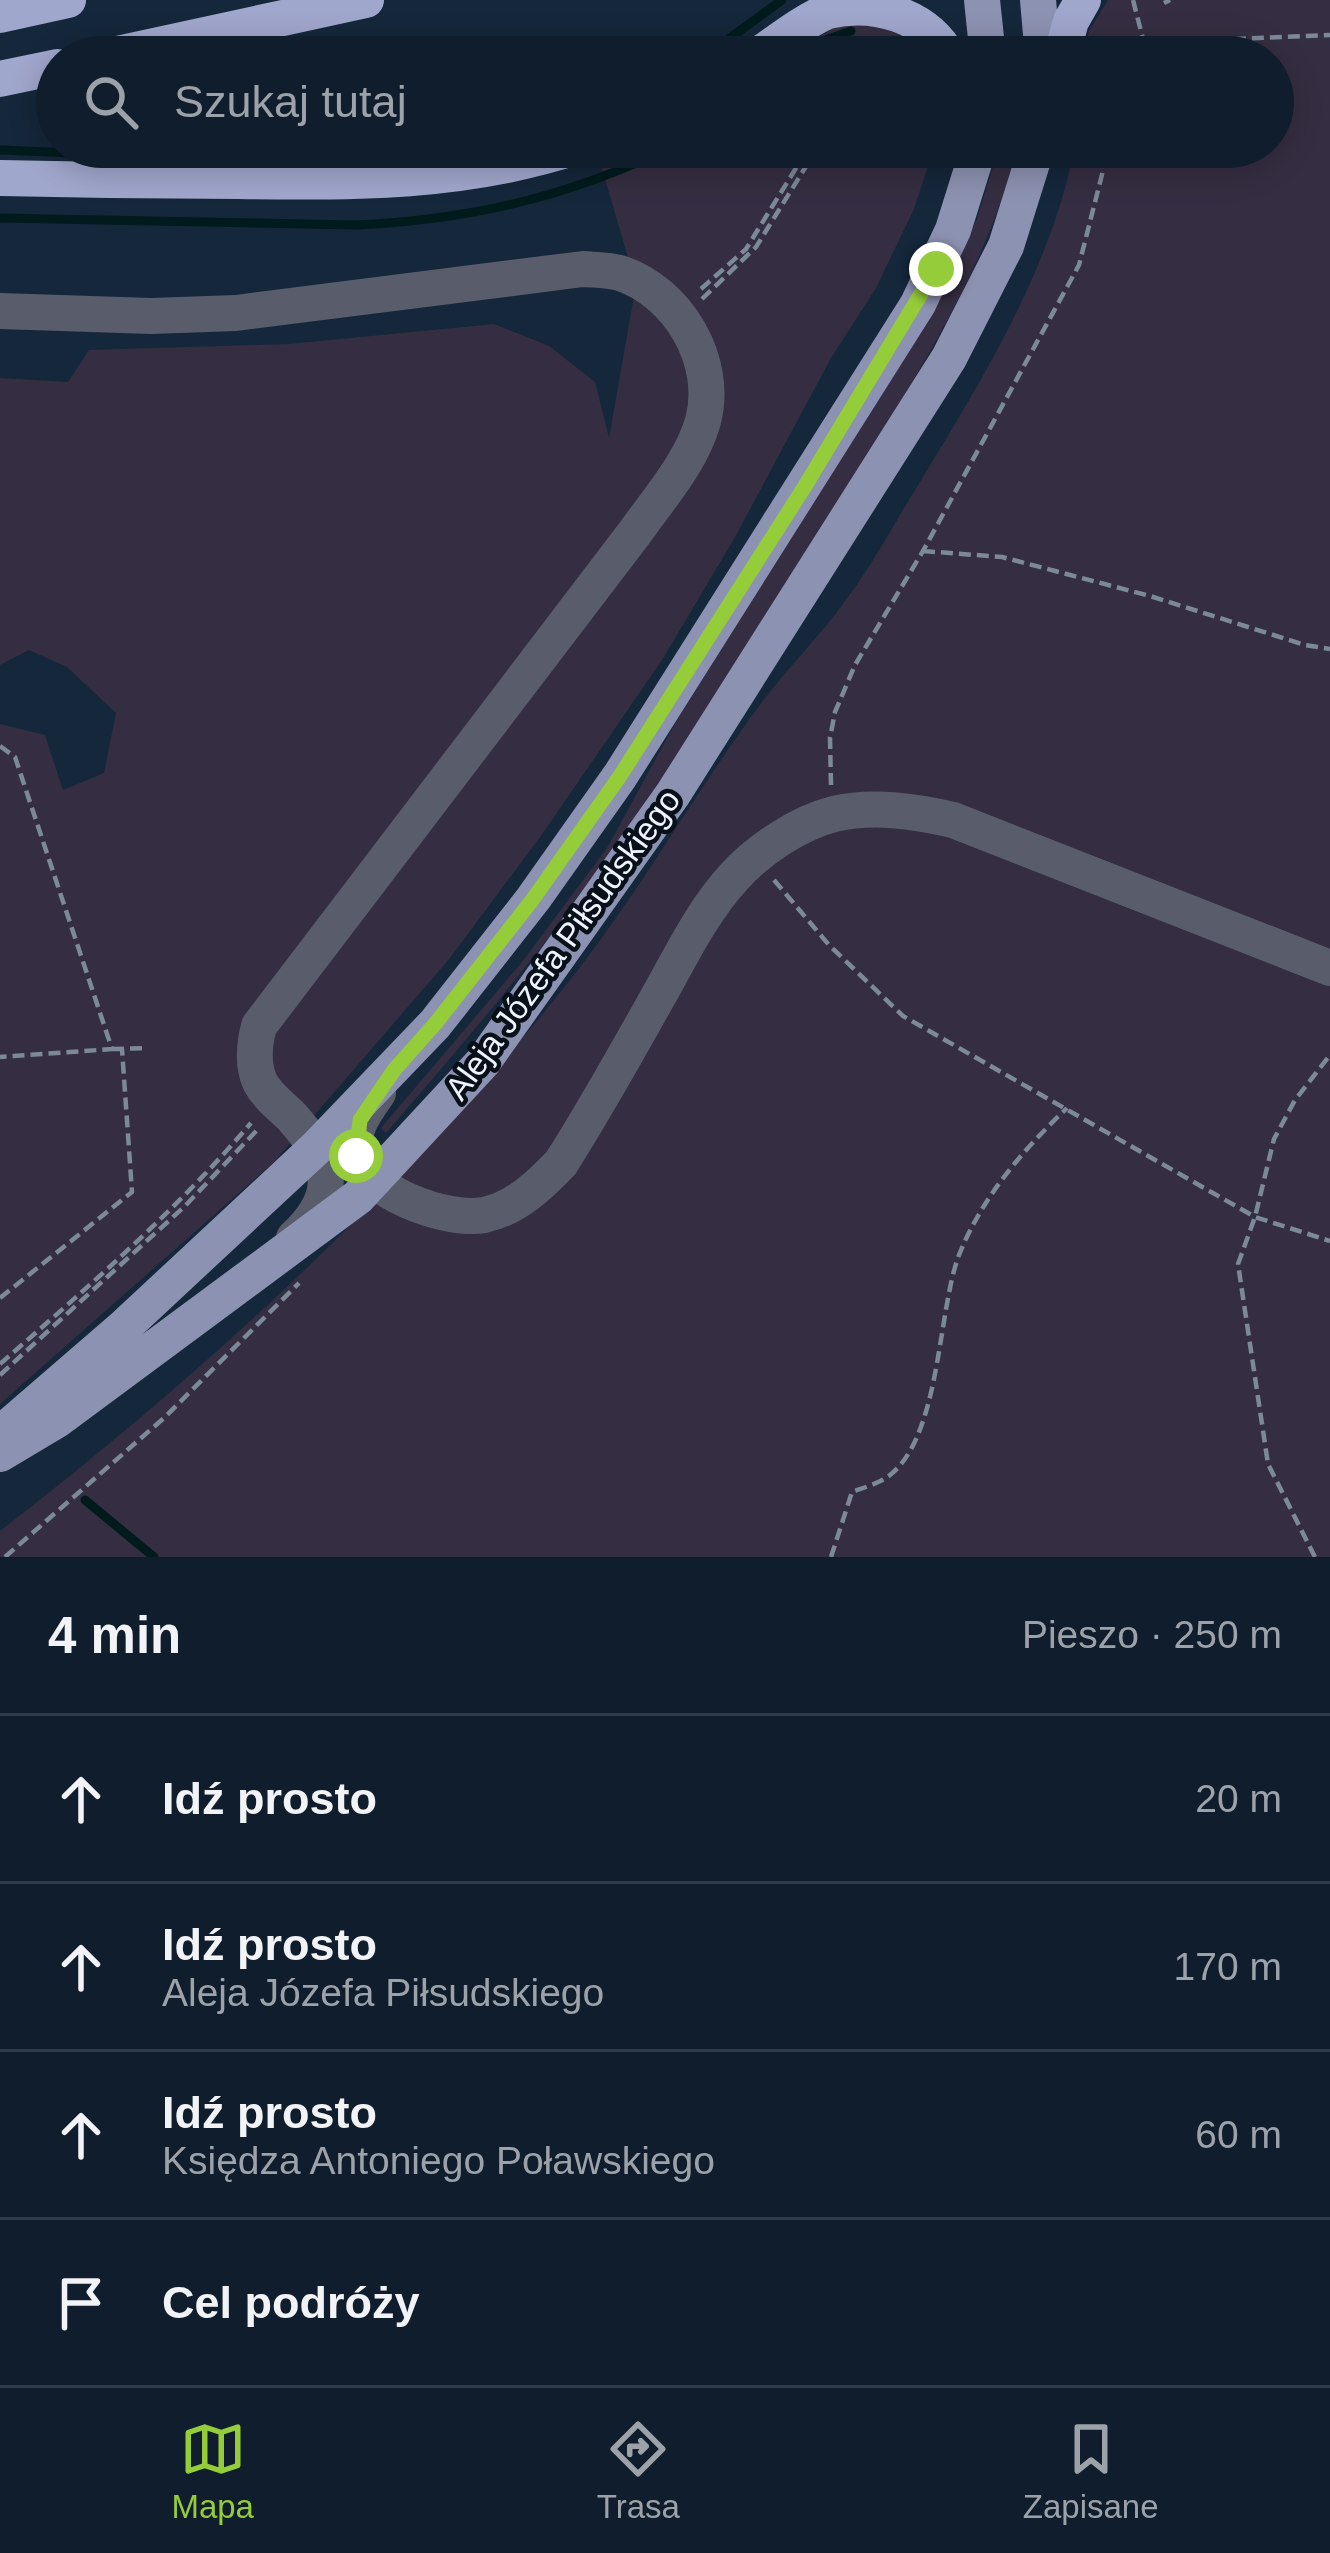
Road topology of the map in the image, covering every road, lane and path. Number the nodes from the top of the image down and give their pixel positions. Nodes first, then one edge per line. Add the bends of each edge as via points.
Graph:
1 (68, 0) edge
2 (367, 0) edge
3 (811, 0) edge
4 (982, 0) edge
5 (1038, 0) edge
6 (1083, 0) edge
7 (1133, 0) edge
8 (0, 15) edge
9 (1330, 35) edge
10 (200, 36) edge
11 (775, 36) edge
12 (787, 36) edge
13 (935, 36) edge
14 (986, 36) edge
15 (1041, 36) edge
16 (1067, 36) edge
17 (1142, 36) edge
18 (1294, 37) edge
19 (36, 72) edge
20 (0, 80) edge
21 (501, 168) edge
22 (796, 168) edge
23 (805, 168) edge
24 (973, 168) edge
25 (1030, 168) edge
26 (1104, 168) edge
27 (0, 178) edge
28 (0, 311) edge
29 (678, 315) junction
30 (923, 551) junction
31 (1330, 649) edge
32 (0, 746) edge
33 (832, 815) junction
34 (755, 858) junction
35 (1330, 968) edge
36 (148, 1048) dead end
37 (112, 1049) junction
38 (122, 1049) junction
39 (1330, 1055) edge
40 (0, 1057) edge
41 (394, 1070) junction
42 (277, 1102) junction
43 (1066, 1108) junction
44 (316, 1148) junction
45 (378, 1180) junction
46 (1255, 1217) junction
47 (1330, 1241) edge
48 (266, 1264) junction
49 (301, 1281) dead end
50 (0, 1298) edge
51 (0, 1364) edge
52 (0, 1375) edge
53 (0, 1434) edge
54 (0, 1454) edge
55 (4, 1557) edge
56 (831, 1557) edge
57 (1316, 1557) edge

1 - 8 highway
2 - 10 highway
3 - 11 highway
4 - 14 main road
5 - 15 main road
6 - 16 highway
7 - 17 path
9 - 18 path
12 - 13 highway via 832,8 858,3 889,6
19 - 20 highway
21 - 27 highway via 370,183
22 - 29 path via 746,248
23 - 29 path via 756,247
24 - 41 main road, Aleja Józefa Piłsudskiego via 936,269 805,486 572,847
25 - 45 main road, Aleja Józefa Piłsudskiego via 975,312 792,608 608,890 483,1062
26 - 30 path via 1079,265
28 - 29 street via 236,313 583,269 619,273 658,292
29 - 42 street via 707,391 684,462 268,1011 255,1062
30 - 31 path via 1002,557
30 - 33 path via 835,712
32 - 37 path via 16,758
33 - 34 street
33 - 35 street via 894,810 953,820
34 - 43 path via 903,1016
34 - 45 street via 709,910 594,1111 537,1188 484,1215 455,1216 425,1210
36 - 38 path
37 - 38 path
37 - 40 path
38 - 50 path via 132,1192
39 - 46 path via 1274,1139
41 - 44 main road, Aleja Józefa Piłsudskiego
41 - 45 street via 355,1138 356,1156
42 - 44 street
42 - 51 path
42 - 52 path via 170,1221
43 - 46 path
43 - 56 path via 1017,1157 960,1253 934,1390 908,1452 888,1477 852,1492
44 - 48 street via 326,1179 321,1209
44 - 53 main road, Aleja Józefa Piłsudskiego
45 - 48 main road, Aleja Józefa Piłsudskiego
46 - 47 path
46 - 57 path via 1238,1264 1268,1464
48 - 54 main road, Aleja Józefa Piłsudskiego
49 - 55 path via 164,1418

